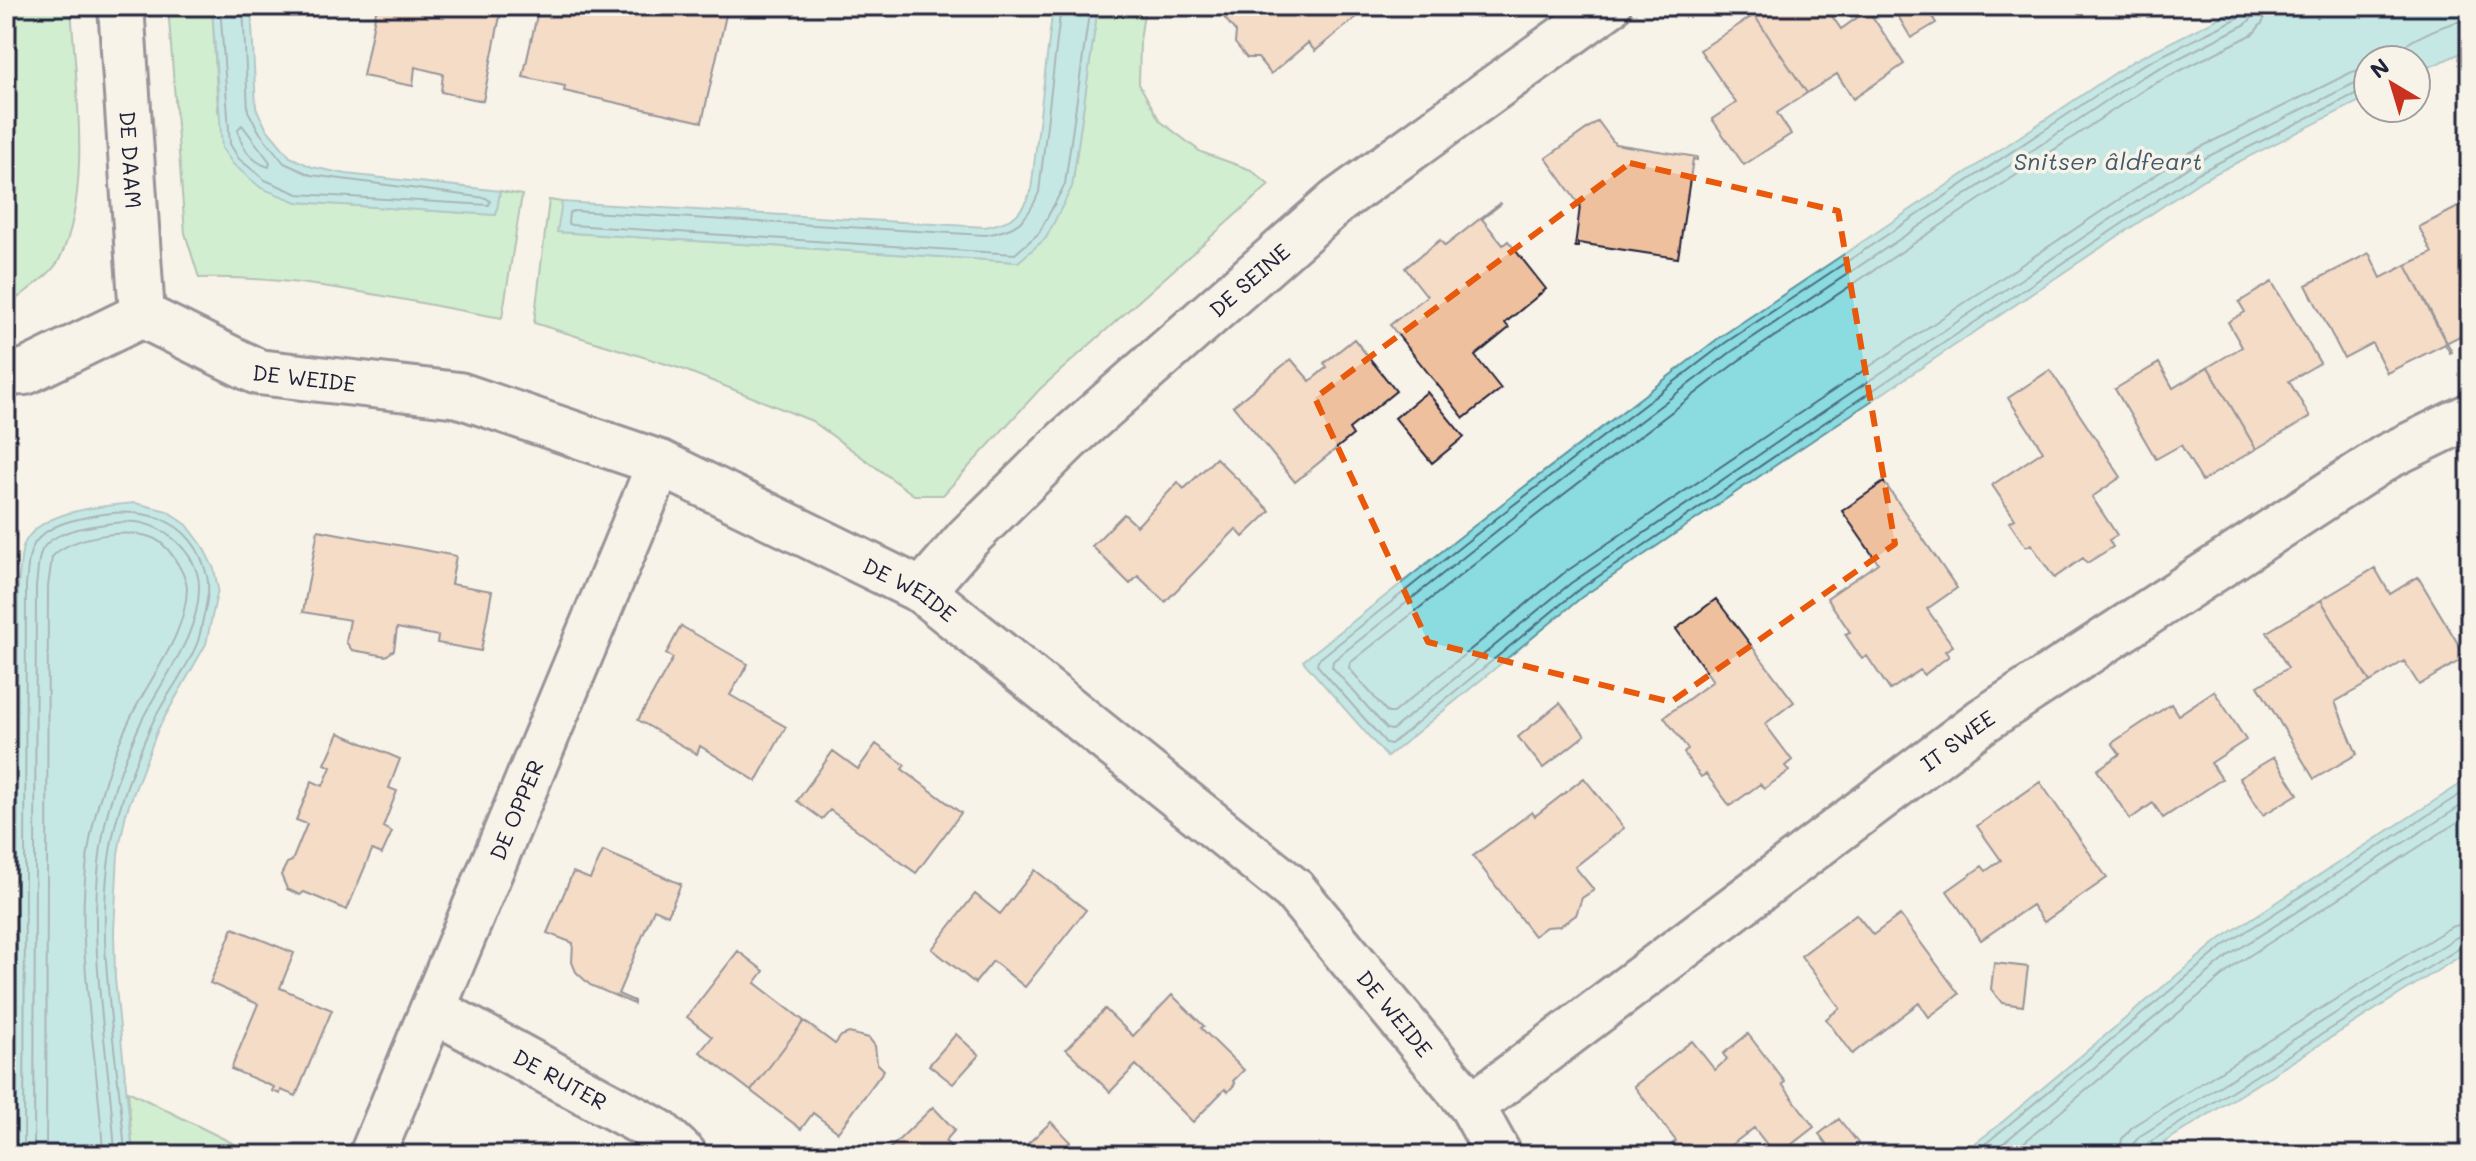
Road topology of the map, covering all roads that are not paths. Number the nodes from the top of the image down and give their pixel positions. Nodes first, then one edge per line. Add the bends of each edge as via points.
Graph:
1 (121, 6) edge
2 (1608, 6) edge
3 (142, 315) junction
4 (6, 373) edge
5 (2470, 416) edge
6 (660, 463) junction
7 (922, 591) junction
8 (434, 1010) junction
9 (1472, 1106) junction
10 (372, 1155) edge
11 (684, 1155) edge
12 (1499, 1155) edge

1 - 3 street, DE DAAM
2 - 7 street, DE SEINE via 1338,201 1067,440
3 - 4 street via 25,372
3 - 6 street, DE WEIDE via 258,372 459,395
5 - 9 street, IT SWEE via 2386,457 1982,721
6 - 7 street, DE WEIDE
6 - 8 street, DE OPPER
7 - 9 street, DE WEIDE via 1294,890
8 - 10 street, DE OPPER
8 - 11 street, DE RUTER via 659,1132
9 - 12 street, DE WEIDE

